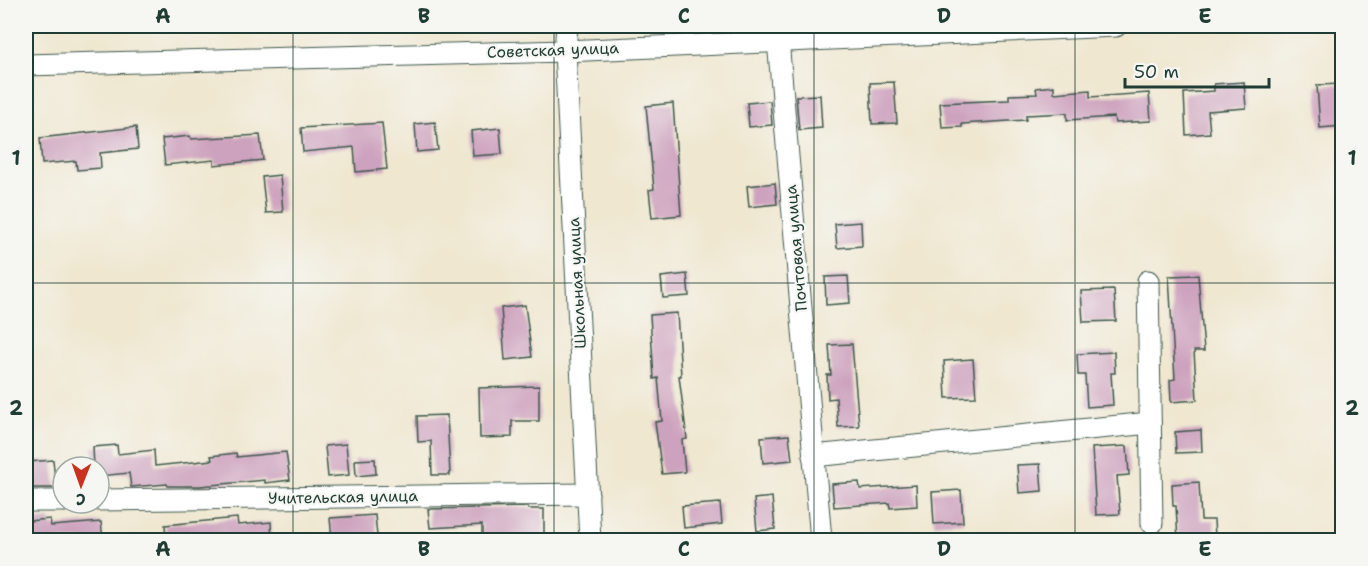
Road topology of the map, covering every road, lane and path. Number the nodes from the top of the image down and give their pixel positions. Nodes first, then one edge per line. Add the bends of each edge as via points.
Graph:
1 (567, 26) edge
2 (1116, 26) edge
3 (778, 40) junction
4 (566, 51) junction
5 (26, 65) edge
6 (1148, 281) dead end
7 (1150, 423) junction
8 (813, 456) junction
9 (588, 494) junction
10 (111, 500) edge
11 (26, 501) edge
12 (51, 501) edge
13 (1152, 523) dead end
14 (590, 540) edge
15 (821, 540) edge

1 - 4 street, Школьная улица
2 - 3 street, Советская улица
3 - 4 street, Советская улица
3 - 8 street, Почтовая улица
4 - 5 street, Советская улица
4 - 9 street, Школьная улица
6 - 7 street
7 - 8 street
7 - 13 street
8 - 15 street, Почтовая улица
9 - 10 street, Учительская улица
9 - 14 street, Школьная улица
11 - 12 street

